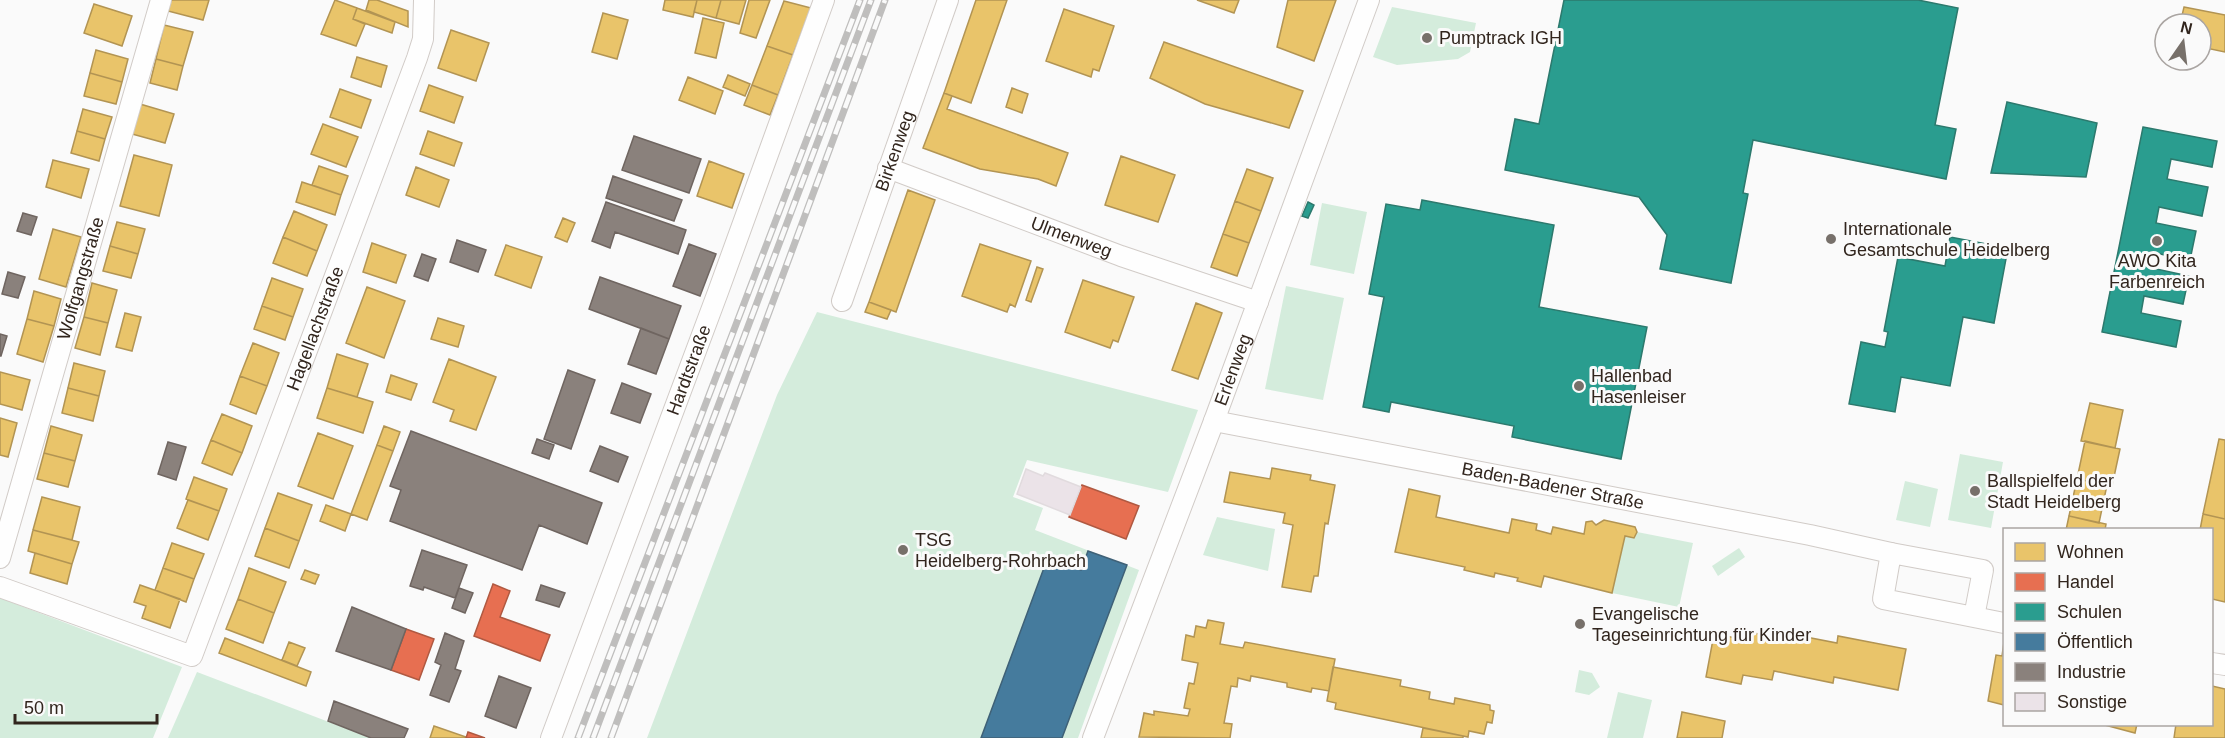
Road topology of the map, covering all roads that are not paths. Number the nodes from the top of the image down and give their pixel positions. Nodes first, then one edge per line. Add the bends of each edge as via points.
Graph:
1 (161, 0) edge
2 (424, 0) edge
3 (824, 0) edge
4 (948, 0) edge
5 (1369, 0) edge
6 (888, 168) junction
7 (842, 301) dead end
8 (1258, 302) junction
9 (1214, 421) junction
10 (1891, 553) junction
11 (0, 558) edge
12 (0, 587) edge
13 (1974, 617) junction
14 (2003, 623) edge
15 (550, 738) edge
16 (1093, 738) edge

1 - 11 street, Wolfgangstraße
2 - 12 street, Hagellachstraße via 423,39 417,58 192,656
3 - 15 street, Hardtstraße
4 - 6 street, Birkenweg
5 - 8 street, Erlenweg
6 - 7 street, Birkenweg
6 - 8 street, Ulmenweg via 1121,256
8 - 9 street, Erlenweg
9 - 10 street, Baden-Badener Straße
9 - 16 street, Erlenweg
10 - 13 street via 1883,599
10 - 13 street, Baden-Badener Straße via 1983,570
13 - 14 street

